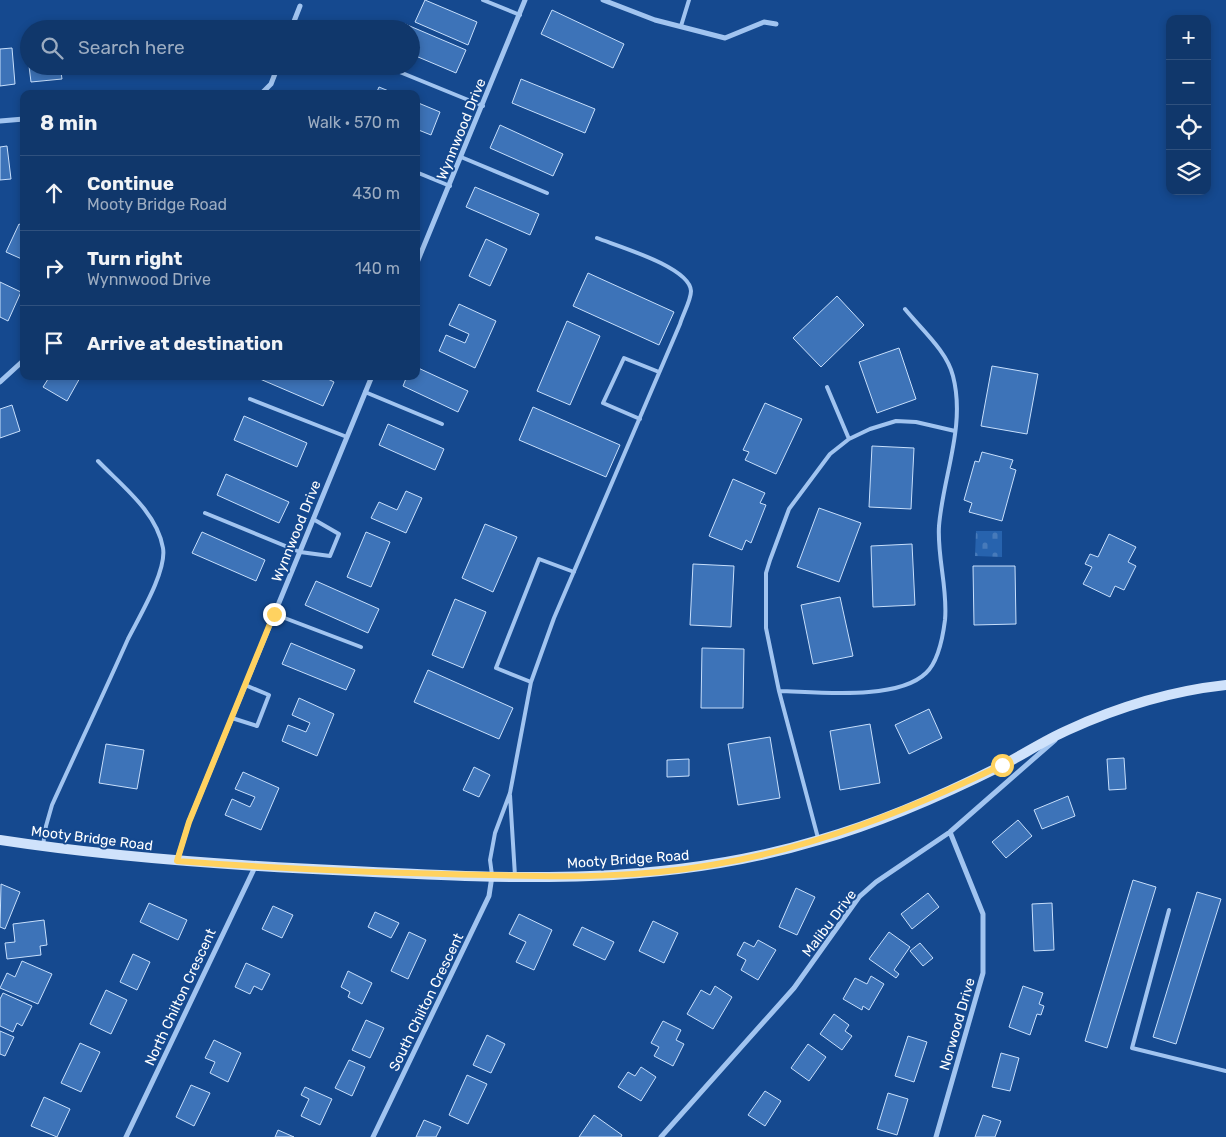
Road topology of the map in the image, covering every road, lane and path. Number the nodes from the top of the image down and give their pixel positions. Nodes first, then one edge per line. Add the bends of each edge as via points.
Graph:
1 (483, 0) edge
2 (525, 0) edge
3 (603, 0) edge
4 (689, 0) edge
5 (300, 6) dead end
6 (520, 15) junction
7 (295, 20) edge
8 (776, 24) dead end
9 (681, 26) junction
10 (274, 75) edge
11 (407, 75) edge
12 (265, 90) edge
13 (483, 106) junction
14 (20, 119) edge
15 (0, 121) edge
16 (461, 158) junction
17 (420, 174) edge
18 (450, 186) junction
19 (547, 193) dead end
20 (597, 238) dead end
21 (420, 256) edge
22 (905, 309) dead end
23 (20, 364) edge
24 (660, 372) junction
25 (370, 380) edge
26 (0, 382) edge
27 (826, 387) dead end
28 (365, 392) junction
29 (250, 399) dead end
30 (640, 419) junction
31 (442, 424) dead end
32 (955, 432) junction
33 (347, 437) junction
34 (850, 439) junction
35 (98, 461) dead end
36 (205, 513) dead end
37 (313, 519) junction
38 (300, 552) junction
39 (574, 572) junction
40 (274, 614) junction
41 (361, 648) dead end
42 (531, 682) junction
43 (245, 685) junction
44 (1226, 685) edge
45 (779, 691) junction
46 (232, 718) junction
47 (1065, 731) junction
48 (510, 793) junction
49 (950, 832) junction
50 (0, 840) edge
51 (819, 840) junction
52 (43, 848) junction
53 (177, 861) junction
54 (255, 867) junction
55 (492, 875) junction
56 (515, 877) junction
57 (1169, 910) dead end
58 (1226, 1071) edge
59 (126, 1137) edge
60 (373, 1137) edge
61 (661, 1137) edge
62 (936, 1137) edge

1 - 6 lane
2 - 6 street, Wynnwood Drive
3 - 9 street via 655,20
4 - 9 lane
5 - 7 street
6 - 13 street, Wynnwood Drive
8 - 9 street via 764,22 725,38
10 - 12 street
11 - 13 lane
13 - 16 street, Wynnwood Drive
14 - 15 street
16 - 18 street, Wynnwood Drive
16 - 19 lane
17 - 18 lane
18 - 21 street, Wynnwood Drive
20 - 24 lane via 675,269 689,283 691,292
22 - 32 lane via 946,358 953,374 957,391
23 - 26 street
24 - 30 lane
24 - 30 lane via 624,358 603,404
25 - 28 street, Wynnwood Drive
27 - 34 lane
28 - 31 lane
28 - 33 street, Wynnwood Drive
29 - 33 lane
30 - 39 lane
32 - 34 lane via 916,422 896,421
32 - 45 lane via 939,526 945,619 939,650 927,673 872,693
33 - 37 street, Wynnwood Drive
34 - 45 lane via 830,454 789,509 766,573 766,628
35 - 52 lane via 143,508 161,541 163,557 52,805
36 - 38 lane
37 - 38 street, Wynnwood Drive
37 - 38 lane via 338,534 330,556
38 - 40 street, Wynnwood Drive
39 - 42 lane
39 - 42 lane via 539,559 496,668
40 - 41 lane
40 - 43 street, Wynnwood Drive
42 - 48 lane
43 - 46 street, Wynnwood Drive
43 - 46 lane via 270,695 258,726
44 - 47 main road, Mooty Bridge Road via 1178,692
45 - 51 lane
46 - 53 street, Wynnwood Drive via 189,822
47 - 49 street, Malibu Drive
47 - 51 main road, Mooty Bridge Road via 958,786 883,818
48 - 55 lane via 495,833 490,860
48 - 56 lane
49 - 61 street, Malibu Drive via 859,897 794,988
49 - 62 street, Norwood Drive via 983,914 983,973
50 - 52 main road, Mooty Bridge Road
51 - 56 main road, Mooty Bridge Road via 748,858 675,871 594,877
52 - 53 main road, Mooty Bridge Road
53 - 54 main road, Mooty Bridge Road
54 - 55 main road, Mooty Bridge Road
54 - 59 street, North Chilton Crescent
55 - 56 main road, Mooty Bridge Road
55 - 60 street, South Chilton Crescent via 489,896
57 - 58 lane via 1132,1048

